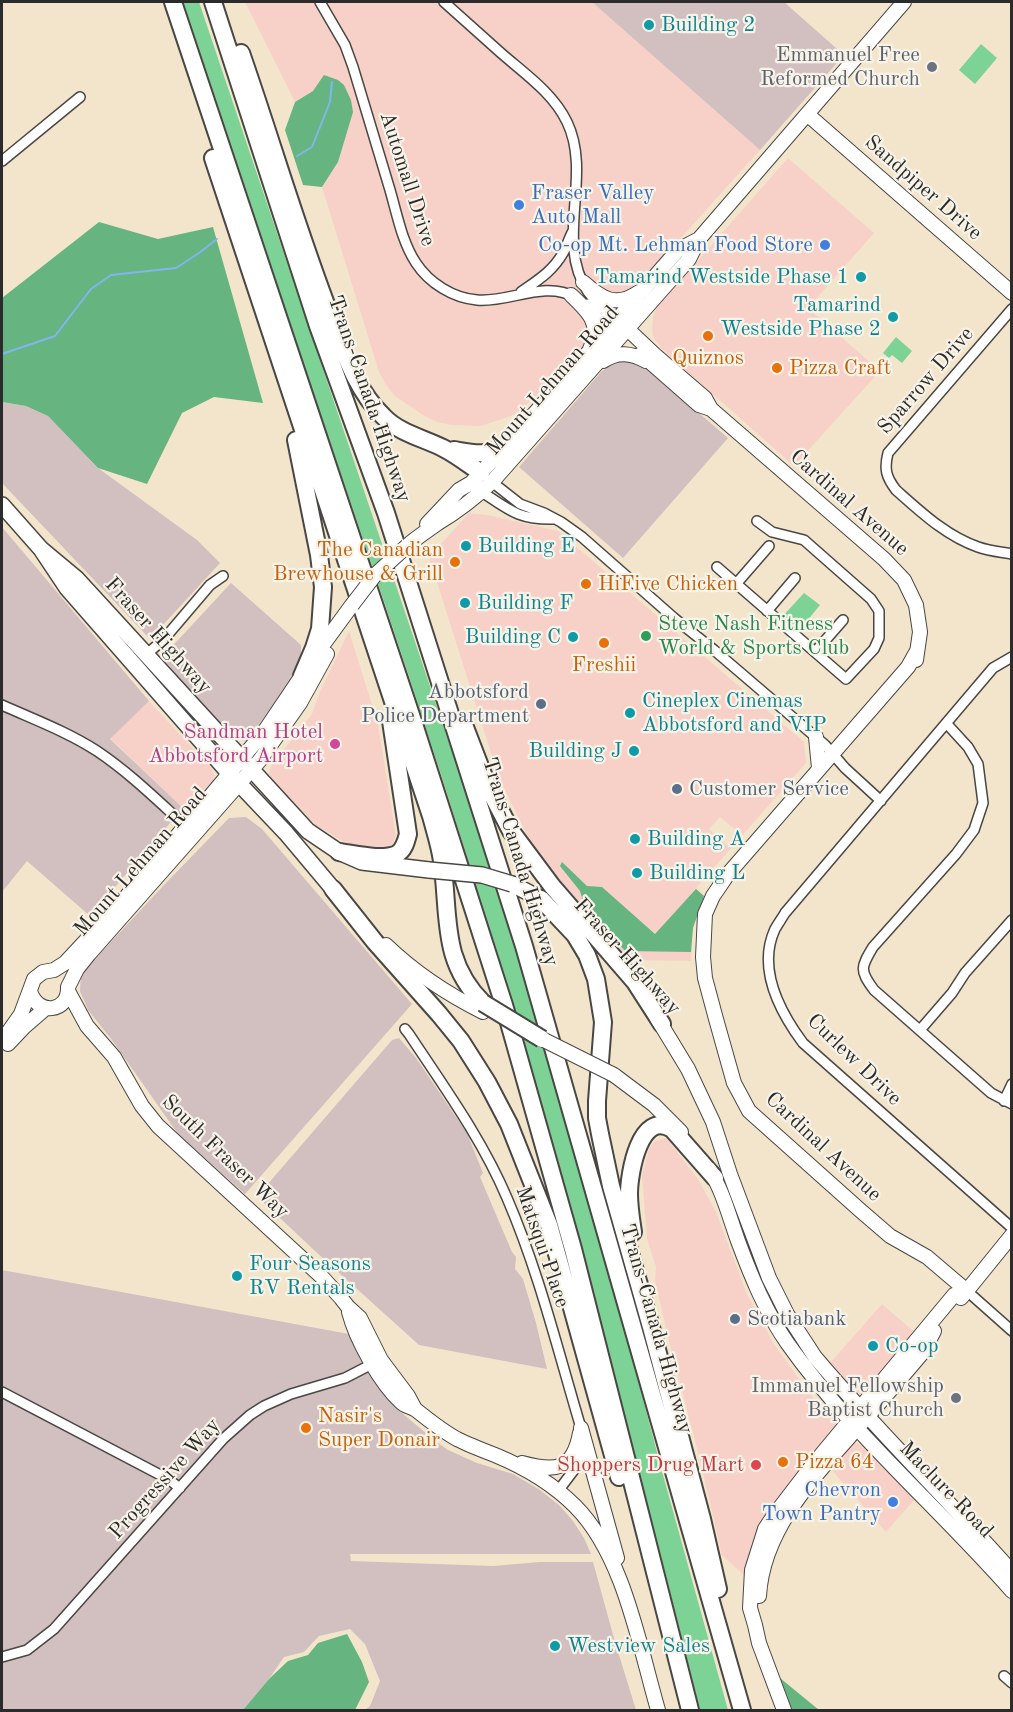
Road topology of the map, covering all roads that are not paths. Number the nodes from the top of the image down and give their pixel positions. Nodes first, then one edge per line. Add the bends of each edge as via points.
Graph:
1 (171, 2) edge
2 (213, 2) edge
3 (223, 2) edge
4 (320, 2) edge
5 (444, 2) edge
6 (904, 2) edge
7 (80, 97) dead end
8 (807, 114) junction
9 (2, 161) edge
10 (574, 229) junction
11 (699, 239) junction
12 (583, 282) junction
13 (646, 287) junction
14 (1011, 293) edge
15 (517, 295) junction
16 (571, 295) junction
17 (648, 306) junction
18 (1011, 309) edge
19 (619, 328) junction
20 (654, 360) junction
21 (590, 362) junction
22 (284, 374) junction
23 (442, 447) junction
24 (506, 447) junction
25 (481, 483) junction
26 (2, 505) edge
27 (386, 513) junction
28 (554, 519) junction
29 (757, 522) dead end
30 (769, 546) dead end
31 (41, 549) junction
32 (1011, 554) edge
33 (717, 567) dead end
34 (223, 576) dead end
35 (795, 578) dead end
36 (736, 584) junction
37 (767, 611) junction
38 (345, 617) junction
39 (843, 620) dead end
40 (815, 652) junction
41 (147, 654) junction
42 (1011, 657) edge
43 (378, 658) junction
44 (302, 676) junction
45 (2, 705) edge
46 (946, 723) junction
47 (816, 737) junction
48 (836, 756) junction
49 (246, 764) junction
50 (819, 768) junction
51 (234, 778) junction
52 (881, 801) junction
53 (190, 829) junction
54 (339, 852) junction
55 (333, 889) junction
56 (541, 898) junction
57 (1011, 920) edge
58 (704, 932) junction
59 (49, 971) junction
60 (68, 989) junction
61 (30, 991) junction
62 (483, 1007) junction
63 (48, 1008) junction
64 (662, 1024) junction
65 (87, 1026) junction
66 (405, 1029) dead end
67 (920, 1030) junction
68 (542, 1039) joint
69 (2, 1041) edge
70 (2, 1049) edge
71 (1011, 1084) edge
72 (1007, 1102) edge
73 (715, 1178) junction
74 (1011, 1227) edge
75 (1011, 1235) edge
76 (967, 1291) junction
77 (651, 1327) junction
78 (1011, 1332) edge
79 (377, 1362) junction
80 (2, 1392) edge
81 (858, 1417) junction
82 (581, 1428) junction
83 (496, 1455) junction
84 (180, 1488) junction
85 (558, 1491) junction
86 (1011, 1572) edge
87 (1011, 1591) edge
88 (631, 1615) junction
89 (672, 1639) junction
90 (2, 1657) edge
91 (658, 1710) edge
92 (690, 1710) edge
93 (743, 1710) edge
94 (784, 1710) edge

1 - 22 highway via 216,169
1 - 89 highway via 414,724 504,1005 573,1249
2 - 27 highway, Trans-Canada Highway via 318,326
3 - 23 highway via 317,283 352,371 368,399 389,422
4 - 15 street, Automall Drive via 345,45 403,234 416,263 446,291 472,300
5 - 10 street, Automall Drive via 540,87 568,123 578,176
6 - 8 main road, Mount Lehman Road
7 - 9 street
8 - 11 main road, Mount Lehman Road
8 - 14 main road, Sandpiper Drive
10 - 12 street, Automall Drive via 576,261
10 - 15 street, Automall Drive via 553,267
11 - 13 main road, Mount Lehman Road via 678,250
11 - 17 main road, Mount Lehman Road via 688,259
12 - 13 main road via 604,299 614,300 631,297
12 - 19 street, Automall Drive
13 - 19 main road, Mount Lehman Road
15 - 16 street, Automall Drive via 548,290
16 - 19 street, Automall Drive
16 - 21 main road via 595,326
17 - 19 main road, Mount Lehman Road
17 - 20 main road via 643,328
18 - 32 street, Sparrow Drive via 888,453 885,465 896,490 948,533 981,548
19 - 20 main road, Cardinal Avenue
19 - 21 main road, Mount Lehman Road
20 - 21 main road via 623,353
20 - 48 main road, Cardinal Avenue via 705,398 711,409 884,559 904,580 916,606 920,632 917,651
21 - 24 main road, Mount Lehman Road
21 - 25 main road, Mount Lehman Road
22 - 43 highway
22 - 44 highway via 323,587 319,634
23 - 24 highway via 479,455
23 - 25 highway via 459,456
24 - 25 main road, Mount Lehman Road
25 - 28 street
25 - 28 street via 510,511 528,518
25 - 38 main road, Mount Lehman Road, bridge via 375,575
26 - 31 main road, Fraser Highway
27 - 64 highway via 488,787 511,831 552,886 635,982
27 - 93 highway, Trans-Canada Highway via 524,946
28 - 47 street via 582,537
29 - 40 street via 772,532 804,540 871,599 879,611 879,638 874,649 846,679
30 - 36 street
31 - 41 main road, Fraser Highway via 77,579
31 - 51 main road, Fraser Highway via 67,588
33 - 36 street
34 - 41 street via 210,585
35 - 37 street
36 - 37 street
37 - 40 street
38 - 44 main road, Mount Lehman Road
38 - 49 main road, Mount Lehman Road via 300,703 271,746
39 - 40 street
41 - 49 main road, Fraser Highway
42 - 46 street, Curlew Drive via 993,668
43 - 54 highway via 408,834 398,854 383,857
43 - 62 highway via 438,842 454,959
44 - 49 main road, Mount Lehman Road
45 - 53 street via 96,750
46 - 52 street, Curlew Drive
46 - 67 street via 978,764 983,803 974,830 873,947 864,963 864,976 874,990
47 - 48 street
47 - 50 main road
48 - 50 main road, Cardinal Avenue
48 - 52 street
48 - 58 main road, Cardinal Avenue via 718,900
49 - 51 main road, Mount Lehman Road
49 - 54 main road, Fraser Highway via 308,831
50 - 58 main road, Cardinal Avenue via 728,874 705,914
51 - 53 main road, Mount Lehman Road
51 - 55 main road, Fraser Highway
52 - 74 street, Curlew Drive via 785,913 769,951 772,984 791,1027 803,1043
53 - 59 main road, Mount Lehman Road via 72,957
53 - 60 main road, Mount Lehman Road via 76,969
54 - 56 main road, Fraser Highway, bridge via 362,862 496,879
55 - 62 main road, Fraser Highway via 418,974 444,991
55 - 89 highway via 461,1041 509,1124 549,1225 633,1526
56 - 64 main road, Fraser Highway via 572,921
56 - 77 highway via 575,935 596,979 603,1022 597,1118 610,1186
57 - 67 street
58 - 76 main road, Cardinal Avenue via 705,978 735,1083 749,1111 890,1236 927,1257
59 - 60 main road via 61,975
59 - 61 main road via 34,979
60 - 63 main road via 63,1002
60 - 65 main road, South Fraser Way
61 - 63 main road via 35,1003
61 - 69 main road via 21,1014
62 - 68 highway, bridge
63 - 65 main road, South Fraser Way
63 - 70 main road
64 - 81 main road, Fraser Highway via 713,1122 773,1287 815,1357
65 - 79 main road, South Fraser Way via 114,1057 158,1126 341,1298
66 - 82 street, Matsqui Place via 466,1121 507,1199 531,1260
67 - 72 street via 991,1093
68 - 73 main road, bridge via 614,1075 646,1099 697,1151
71 - 72 street
73 - 77 highway via 672,1129 666,1125 649,1128 631,1171 628,1193
73 - 81 main road via 775,1325 819,1385
75 - 76 main road
76 - 78 street, Cardinal Avenue
76 - 81 main road via 954,1295
77 - 93 highway via 702,1519
79 - 83 main road, South Fraser Way via 386,1385 402,1403 457,1439
79 - 84 street, Progressive Way via 345,1378 264,1406 223,1439
80 - 84 street
81 - 86 main road, Maclure Road
81 - 87 main road, Maclure Road via 903,1477
81 - 94 main road via 783,1520 759,1559 750,1589 750,1608 759,1643
82 - 83 main road via 575,1454 558,1467 529,1465
82 - 85 street, Matsqui Place via 580,1462
82 - 88 main road
83 - 85 main road, South Fraser Way
84 - 90 street, Progressive Way via 54,1629 27,1650
85 - 88 main road, South Fraser Way via 582,1514 607,1551
88 - 91 main road, South Fraser Way
89 - 92 highway

